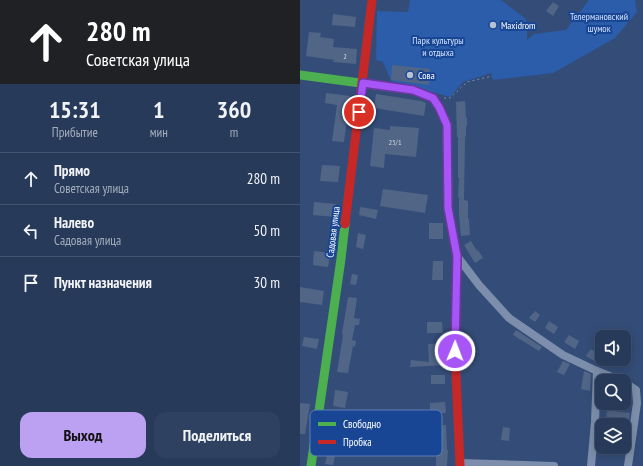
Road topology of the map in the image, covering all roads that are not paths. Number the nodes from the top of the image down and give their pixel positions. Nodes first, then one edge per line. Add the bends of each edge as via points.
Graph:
1 (372, 0) edge
2 (300, 75) edge
3 (363, 83) junction
4 (457, 256) junction
5 (597, 371) junction
6 (605, 374) edge
7 (631, 387) edge
8 (319, 410) edge
9 (312, 456) edge
10 (460, 464) edge
11 (311, 466) edge
12 (554, 466) edge
13 (591, 466) edge
14 (628, 466) edge

1 - 3 street, Садовая улица
2 - 3 street
3 - 4 street via 413,90 433,98 439,107 447,125 448,208
3 - 8 street, Садовая улица
4 - 5 street via 509,318 563,355
4 - 10 street via 455,351
5 - 6 street
5 - 13 street
7 - 14 street via 636,390 637,403
9 - 11 street, Садовая улица
10 - 12 street

